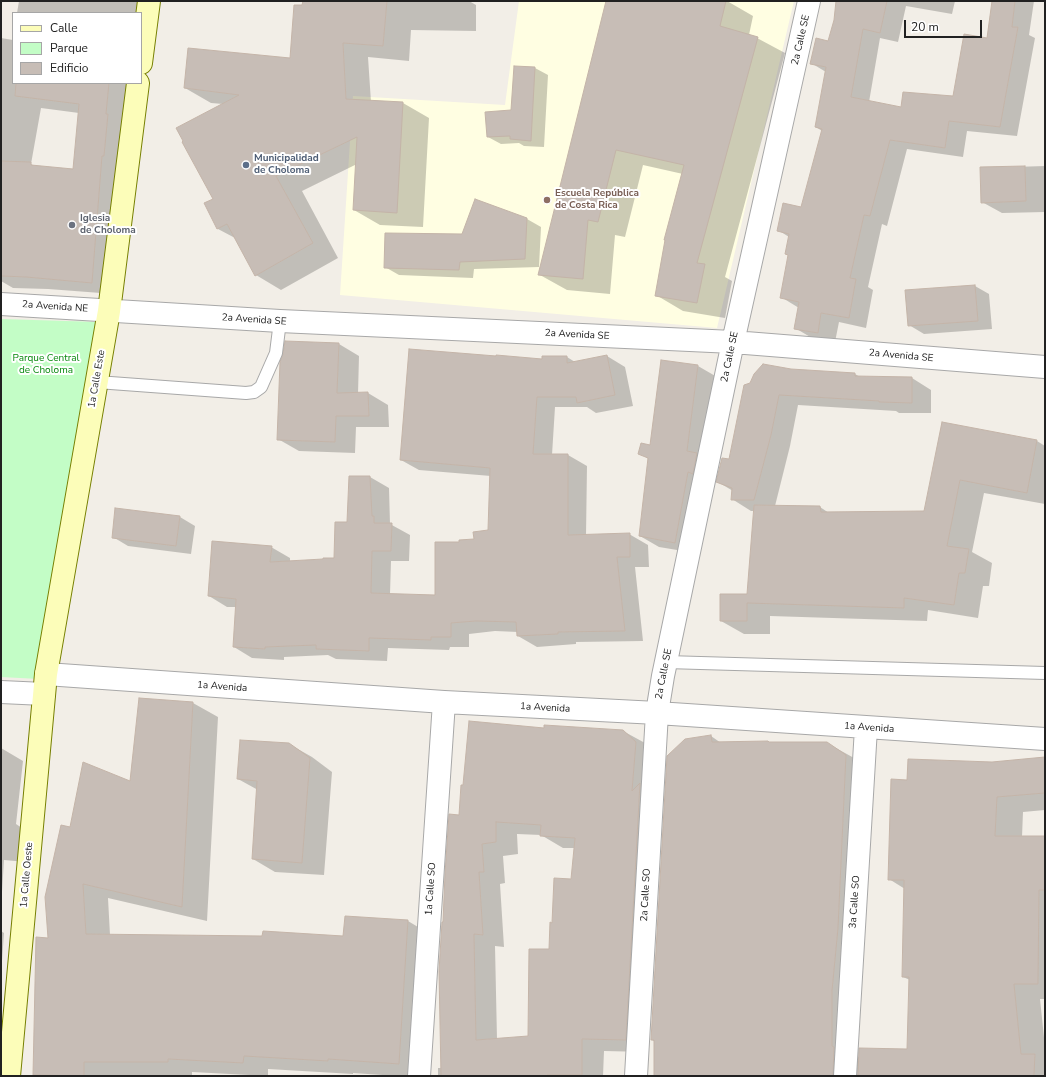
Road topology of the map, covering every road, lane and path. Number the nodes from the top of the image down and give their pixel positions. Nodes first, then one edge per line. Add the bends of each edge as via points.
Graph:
1 (149, 1) edge
2 (809, 1) edge
3 (142, 55) edge
4 (138, 84) edge
5 (1, 304) edge
6 (109, 310) junction
7 (280, 322) junction
8 (733, 342) junction
9 (1045, 368) edge
10 (97, 382) junction
11 (666, 662) junction
12 (1045, 673) edge
13 (45, 684) junction
14 (1, 692) edge
15 (444, 702) junction
16 (657, 713) junction
17 (866, 728) junction
18 (1045, 739) edge
19 (9, 1076) edge
20 (419, 1076) edge
21 (636, 1076) edge
22 (844, 1076) edge

1 - 3 main road
2 - 8 street, 2a Calle SE
4 - 6 main road, 1a Calle Este
5 - 6 street, 2a Avenida NE
6 - 7 street, 2a Avenida SE
6 - 10 main road, 1a Calle Este
7 - 8 street, 2a Avenida SE
7 - 10 lane via 276,353 261,387 254,392
8 - 9 street, 2a Avenida SE
8 - 11 street, 2a Calle SE
10 - 13 main road, 1a Calle Este
11 - 12 lane
11 - 16 street, 2a Calle SE
13 - 14 street, 1a Avenida
13 - 15 street, 1a Avenida
13 - 19 main road, 1a Calle Oeste
15 - 16 street, 1a Avenida
15 - 20 street, 1a Calle SO
16 - 17 street, 1a Avenida
16 - 21 street, 2a Calle SO
17 - 18 street, 1a Avenida
17 - 22 street, 3a Calle SO

